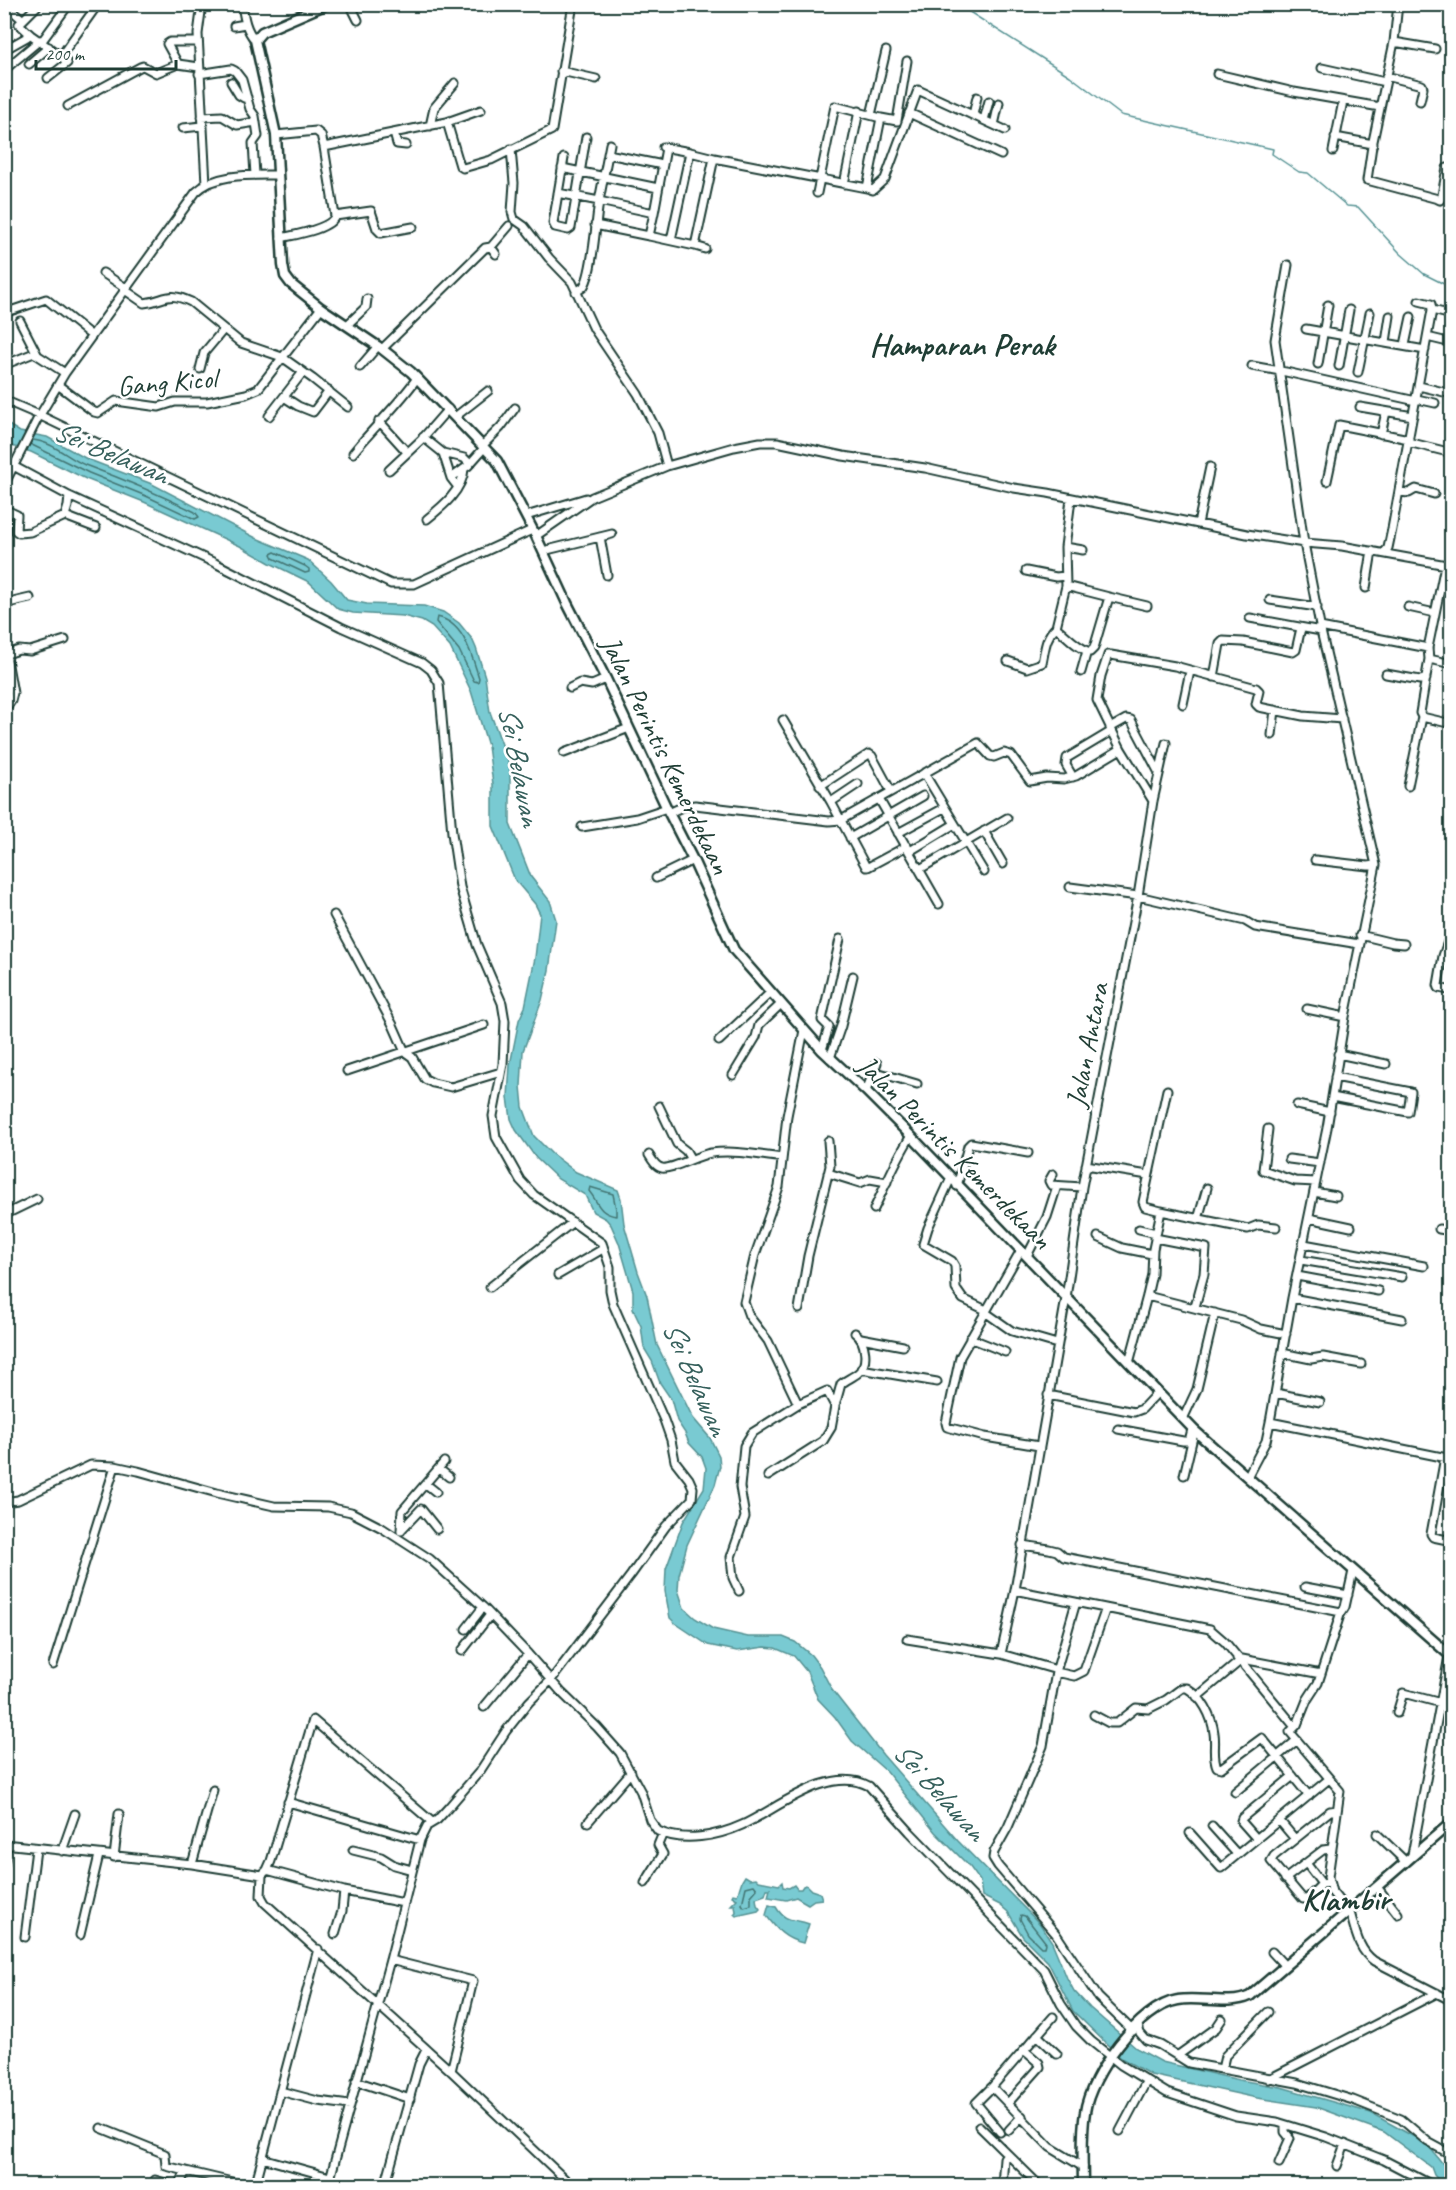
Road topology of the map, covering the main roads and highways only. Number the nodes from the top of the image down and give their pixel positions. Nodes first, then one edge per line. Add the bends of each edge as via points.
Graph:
1 (327, 4) edge
2 (1450, 1656) edge
3 (1452, 1821) edge
4 (1083, 2186) edge

1 - 2 main road, Jalan Perintis Kemerdekaan via 262,32 255,40 276,135 285,276 321,308 417,378 497,462 606,679 734,950 822,1050 911,1136 1193,1430
3 - 4 main road via 1246,1998 1175,2001 1155,2010 1134,2030 1111,2056 1086,2107

